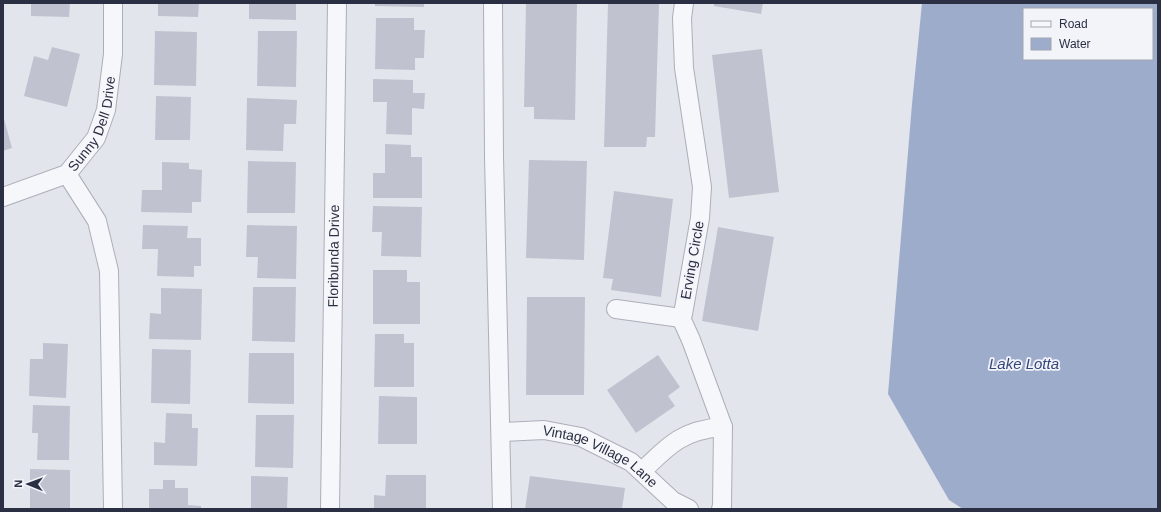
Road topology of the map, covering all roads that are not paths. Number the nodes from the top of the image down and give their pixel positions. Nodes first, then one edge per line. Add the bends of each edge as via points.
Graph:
1 (113, 3) edge
2 (337, 3) edge
3 (493, 3) edge
4 (684, 3) edge
5 (67, 174) junction
6 (3, 197) edge
7 (616, 309) dead end
8 (681, 318) junction
9 (723, 427) junction
10 (501, 432) junction
11 (642, 471) junction
12 (113, 509) edge
13 (330, 509) edge
14 (502, 509) edge
15 (688, 509) edge
16 (721, 509) edge

1 - 5 street, Sunny Dell Drive via 113,54 106,110 96,138
2 - 13 street, Floribunda Drive
3 - 10 street
4 - 8 street, Erving Circle via 684,68 702,187 700,218
5 - 6 street, Sunny Dell Drive
5 - 12 street via 97,221 109,271
7 - 8 street
8 - 9 street, Erving Circle
9 - 11 street via 710,428 678,440
9 - 16 street, Erving Circle
10 - 11 street, Vintage Village Lane via 544,430 581,437 631,462
10 - 14 street
11 - 15 street, Vintage Village Lane via 673,501

